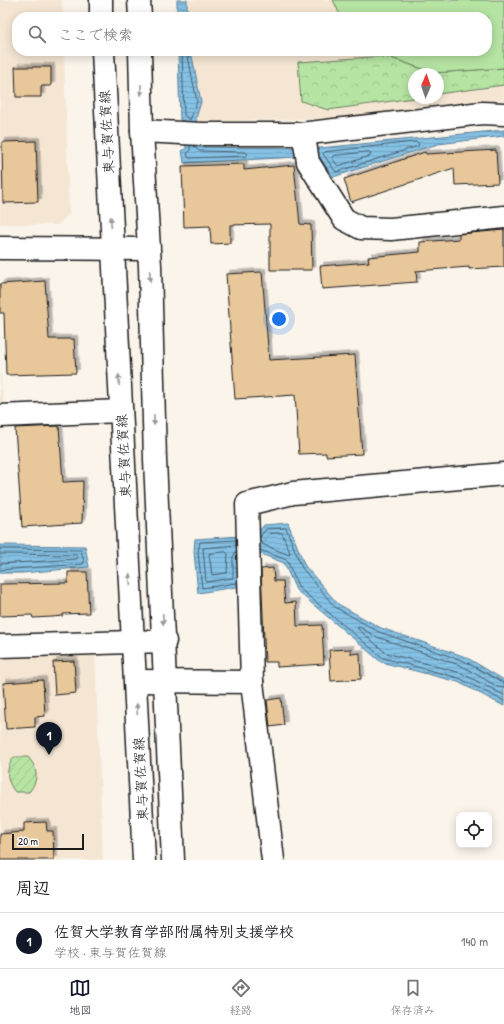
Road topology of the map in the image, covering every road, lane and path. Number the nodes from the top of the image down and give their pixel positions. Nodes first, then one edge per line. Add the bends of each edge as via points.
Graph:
1 (101, 0) edge
2 (139, 0) edge
3 (101, 12) edge
4 (140, 12) edge
5 (103, 56) edge
6 (140, 56) edge
7 (504, 114) edge
8 (142, 131) junction
9 (304, 146) junction
10 (504, 217) edge
11 (0, 248) edge
12 (112, 249) junction
13 (148, 249) junction
14 (121, 411) junction
15 (0, 416) edge
16 (504, 474) edge
17 (164, 640) junction
18 (133, 641) junction
19 (0, 646) edge
20 (136, 681) junction
21 (166, 681) junction
22 (252, 682) junction
23 (144, 860) edge
24 (174, 860) edge
25 (273, 860) edge

1 - 3 street
2 - 4 street
12 -> 5 street, 東与賀佐賀線
6 -> 8 street
7 - 9 street via 482,113
8 - 9 street via 191,133
8 - 13 street
9 - 10 street via 344,219 361,228 391,230
11 - 12 street
12 - 13 street
14 -> 12 street, 東与賀佐賀線
13 -> 17 street
14 - 15 street
18 -> 14 street, 東与賀佐賀線
16 - 22 street via 293,493 247,504
17 - 18 street
17 - 21 street
18 - 19 street
18 - 20 street, 東与賀佐賀線
20 - 21 street
23 -> 20 street, 東与賀佐賀線
21 - 22 street
21 - 24 street
22 - 25 street

